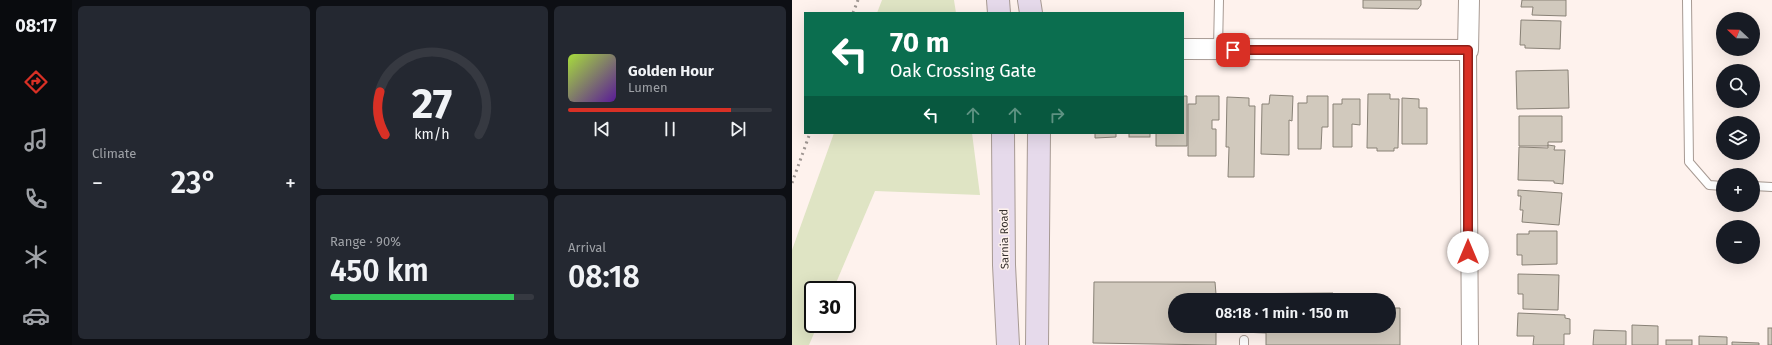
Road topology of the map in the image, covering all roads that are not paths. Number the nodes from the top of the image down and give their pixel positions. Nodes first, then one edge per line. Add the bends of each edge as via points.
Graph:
1 (998, 0) edge
2 (1029, 0) edge
3 (1219, 0) edge
4 (1469, 0) edge
5 (1687, 0) edge
6 (1000, 12) edge
7 (1031, 12) edge
8 (1184, 49) edge
9 (1218, 50) junction
10 (1468, 50) junction
11 (1003, 134) edge
12 (1039, 134) edge
13 (1716, 186) edge
14 (1760, 186) edge
15 (1772, 187) edge
16 (1008, 345) edge
17 (1037, 345) edge
18 (1470, 345) edge

1 - 6 main road
2 - 7 main road
3 - 9 lane
4 - 10 street
5 - 13 lane via 1690,162 1709,185
8 - 9 street
9 - 10 street
10 - 18 street
11 - 16 main road, Sarnia Road via 1004,265
12 - 17 main road
14 - 15 lane

